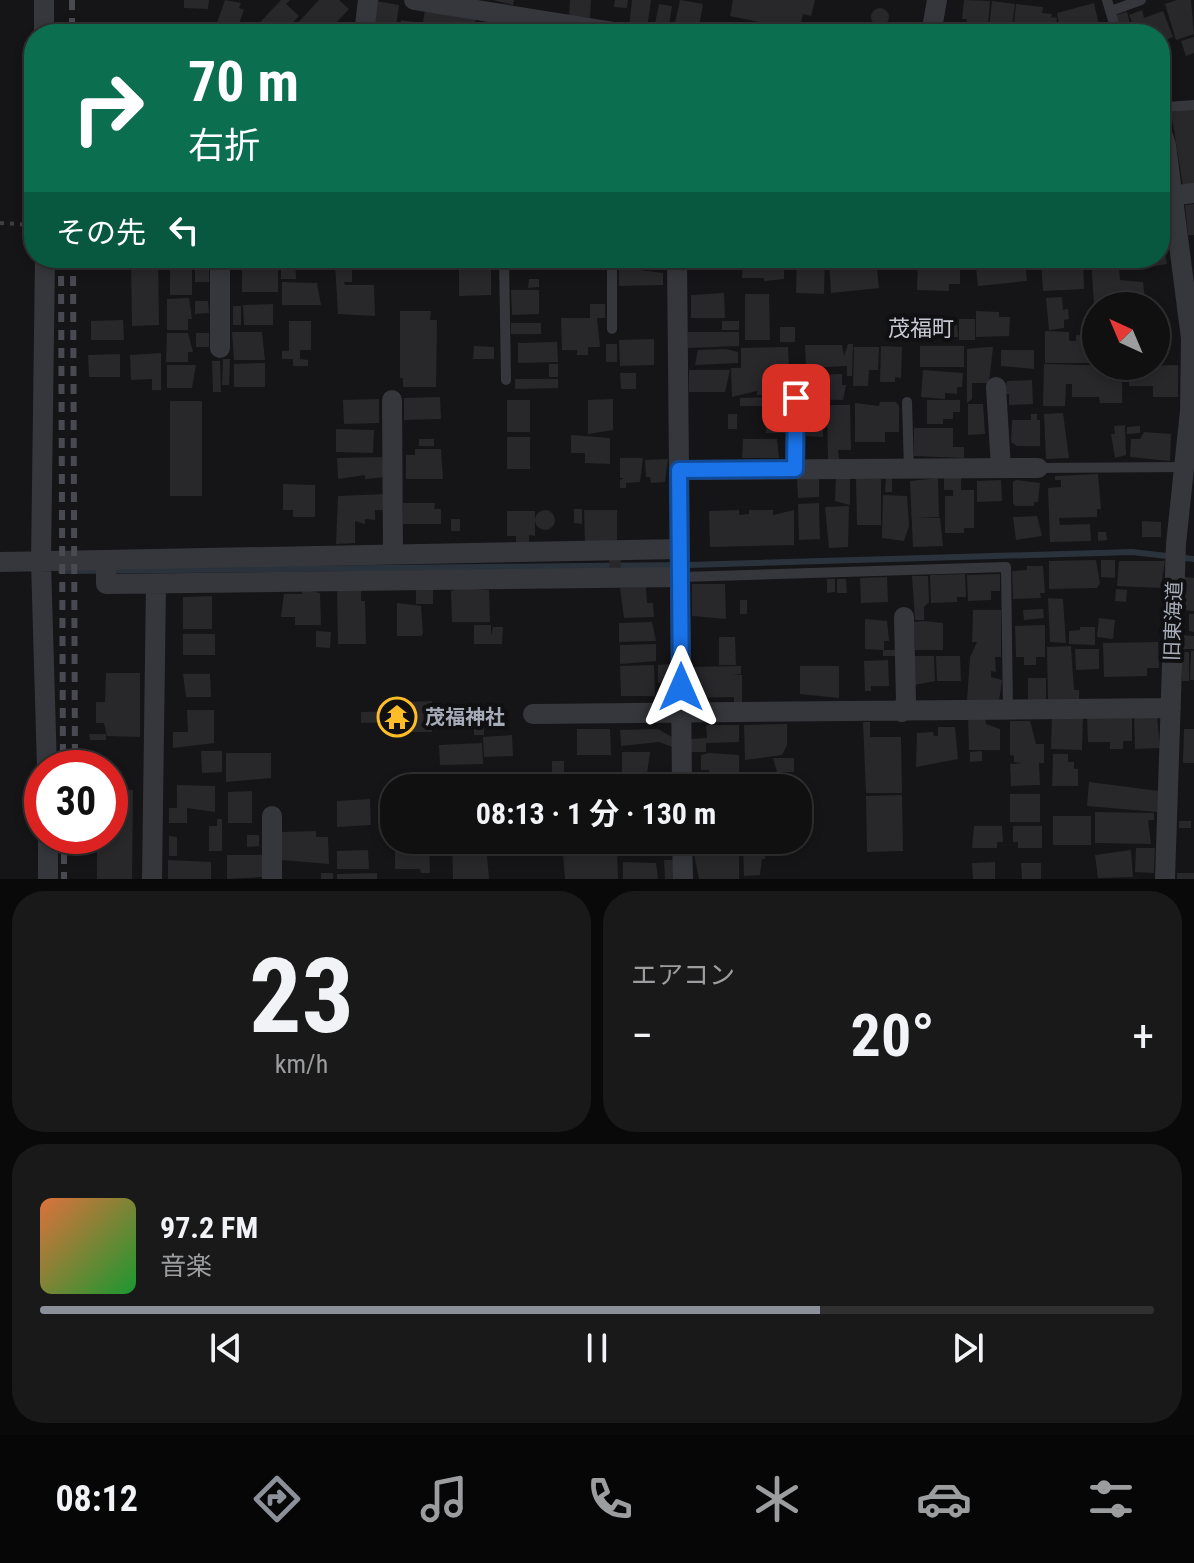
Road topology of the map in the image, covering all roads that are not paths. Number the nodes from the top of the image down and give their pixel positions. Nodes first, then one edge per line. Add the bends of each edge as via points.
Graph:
1 (44, 0) edge
2 (368, 0) edge
3 (414, 0) edge
4 (937, 0) edge
5 (1141, 0) edge
6 (1109, 5) edge
7 (44, 24) edge
8 (365, 24) edge
9 (564, 24) edge
10 (933, 24) edge
11 (1194, 105) edge
12 (1170, 107) edge
13 (1170, 190) edge
14 (1194, 193) edge
15 (1171, 196) junction
16 (1170, 208) edge
17 (1170, 240) edge
18 (45, 268) edge
19 (220, 268) edge
20 (504, 268) edge
21 (612, 268) edge
22 (677, 268) edge
23 (612, 329) dead end
24 (1192, 338) edge
25 (220, 348) dead end
26 (506, 380) dead end
27 (996, 387) dead end
28 (796, 398) dead end
29 (392, 400) dead end
30 (907, 402) dead end
31 (1001, 468) junction
32 (1038, 468) joint
33 (795, 469) junction
34 (909, 469) junction
35 (679, 470) junction
36 (1188, 472) edge
37 (393, 554) junction
38 (0, 562) edge
39 (41, 562) junction
40 (1180, 562) edge
41 (680, 563) junction
42 (106, 567) junction
43 (156, 584) junction
44 (904, 617) dead end
45 (1171, 708) junction
46 (1008, 711) junction
47 (902, 712) junction
48 (533, 714) dead end
49 (681, 714) junction
50 (46, 750) edge
51 (682, 774) edge
52 (272, 816) dead end
53 (48, 854) edge
54 (682, 854) edge
55 (48, 879) edge
56 (152, 879) edge
57 (272, 879) edge
58 (683, 879) edge
59 (1165, 879) edge

1 - 7 street
2 - 8 street
3 - 9 street
4 - 10 street
5 - 6 lane
11 - 12 lane
13 - 15 street, 旧東海道
14 - 15 street
15 - 16 street, 旧東海道
17 - 24 street, 旧東海道
18 - 39 street
19 - 25 street
20 - 26 lane
21 - 23 lane
22 - 35 street
24 - 36 street, 旧東海道
27 - 31 street
28 - 33 lane
29 - 37 street
30 - 34 lane
31 - 32 street
31 - 34 street
32 - 36 lane
33 - 34 street
33 - 35 street
35 - 41 street
36 - 40 street, 旧東海道
37 - 41 street
37 - 42 street
38 - 39 street
39 - 42 street
39 - 50 street
40 - 45 street, 旧東海道
41 - 43 street
41 - 46 lane via 1006,567
41 - 49 street
42 - 43 street via 106,584
43 - 56 street
44 - 47 street
45 - 46 street
45 - 59 street, 旧東海道
46 - 47 street
47 - 49 street
48 - 49 street
49 - 51 street
52 - 57 street
53 - 55 street
54 - 58 street

